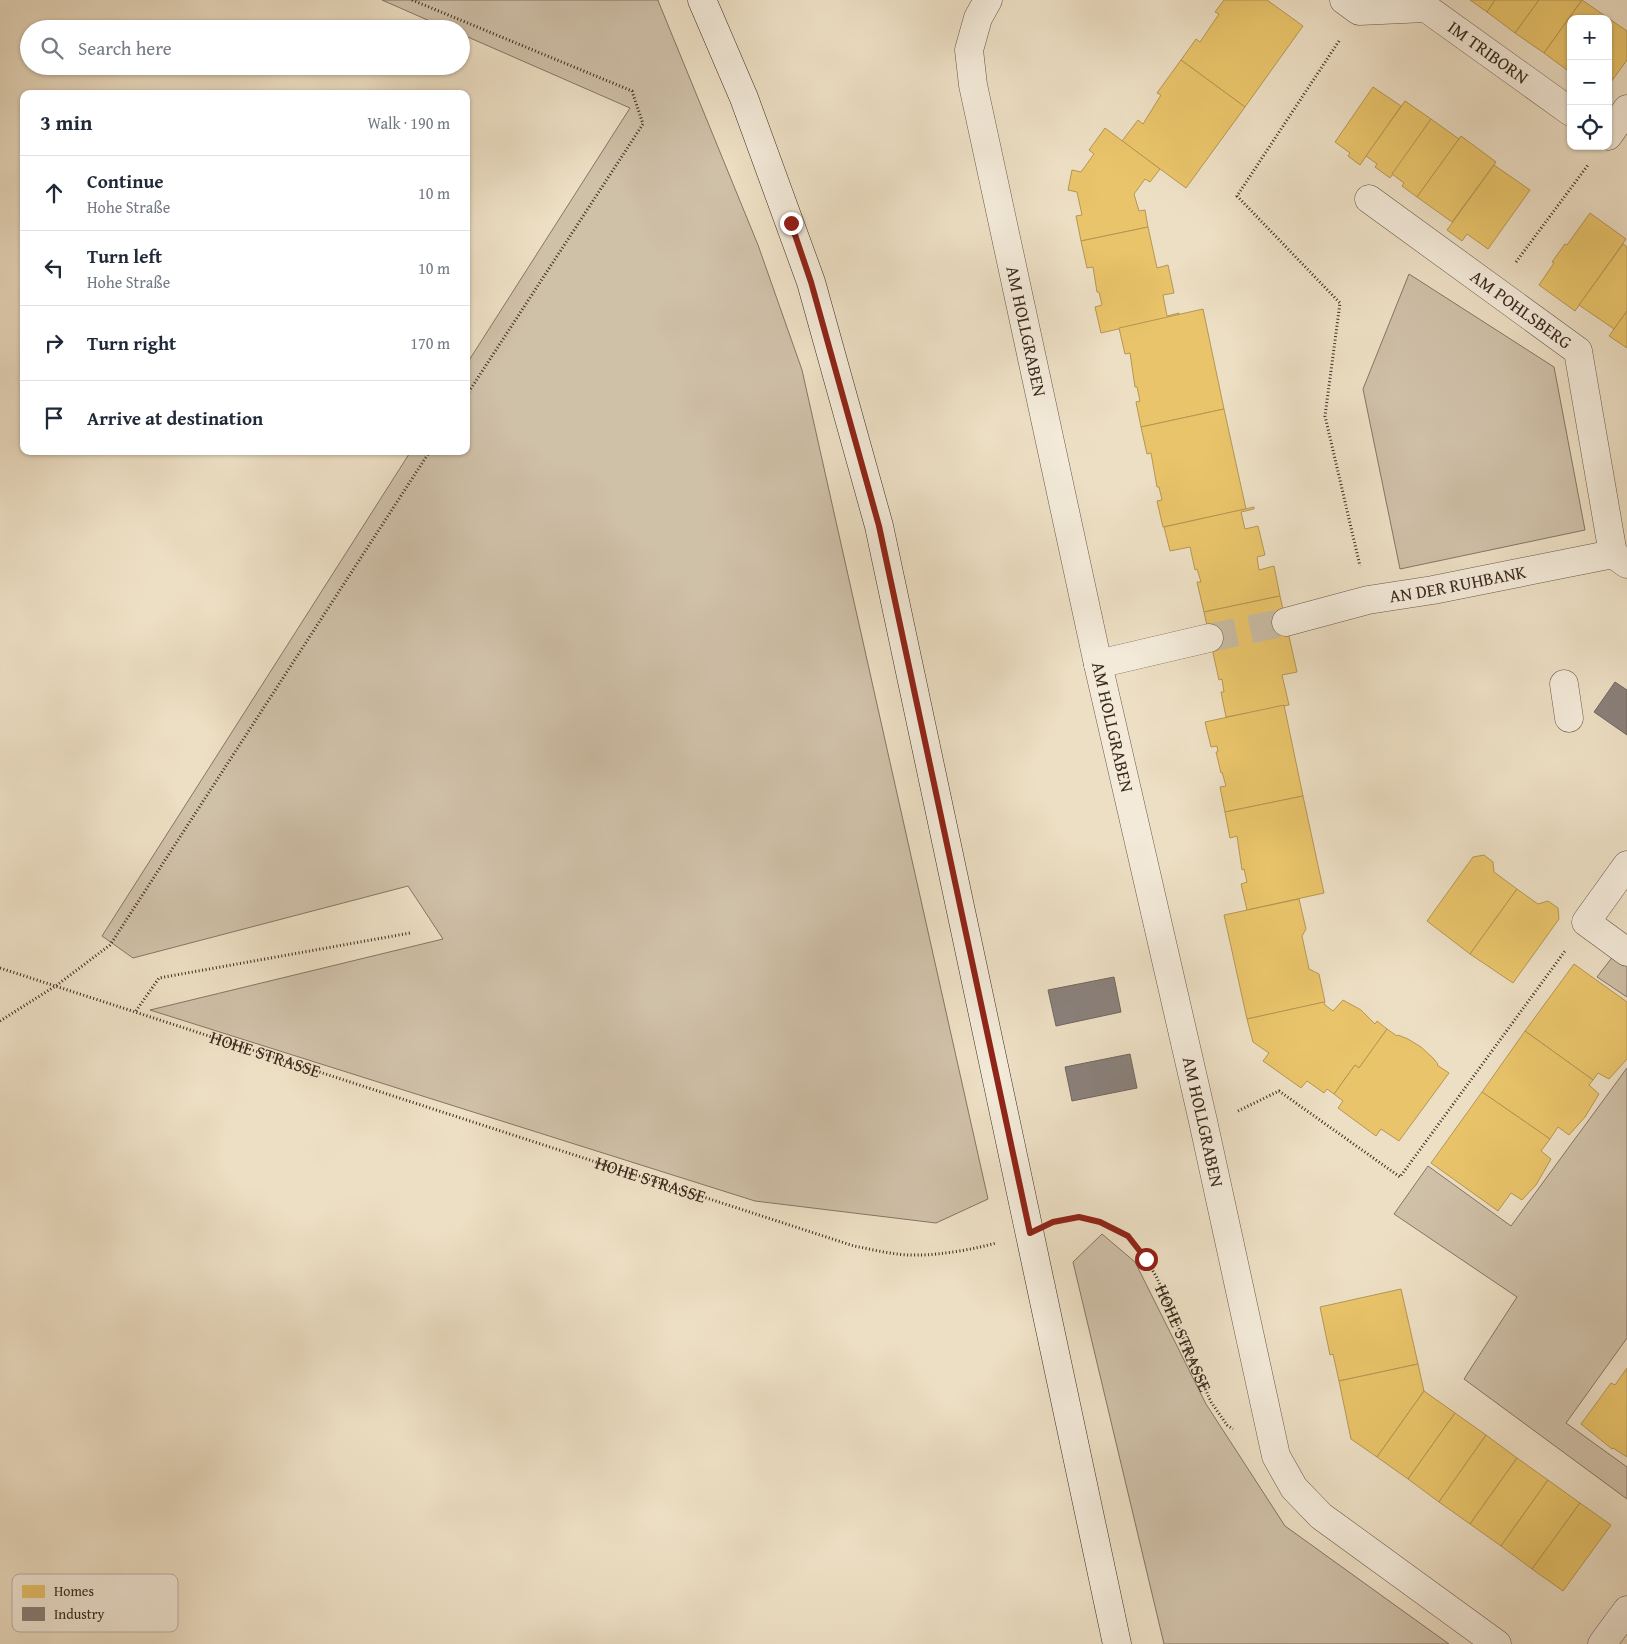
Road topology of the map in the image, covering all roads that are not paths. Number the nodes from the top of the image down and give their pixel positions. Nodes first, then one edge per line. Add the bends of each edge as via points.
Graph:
1 (702, 0) edge
2 (988, 0) edge
3 (1351, 5) edge
4 (1567, 109) edge
5 (1627, 109) edge
6 (1612, 130) edge
7 (1369, 199) dead end
8 (1620, 559) edge
9 (1286, 622) tunnel mouth
10 (1209, 638) tunnel mouth
11 (1098, 664) junction
12 (1564, 684) dead end
13 (1569, 718) dead end
14 (1627, 865) edge
15 (1627, 952) edge
16 (1627, 1610) edge
17 (1117, 1644) edge
18 (1497, 1644) edge
19 (1602, 1644) edge

1 - 17 street via 744,98 811,282 879,526
2 - 11 street, AM HOLLGRABEN via 978,18 969,50 972,85
3 - 4 street, IM TRIBORN via 1426,8
5 - 6 street
7 - 8 street, AM POHLSBERG via 1578,351
8 - 9 street, AN DER RUHBANK via 1368,600
10 - 11 street
11 - 18 street, AM HOLLGRABEN via 1276,1456 1294,1488 1321,1516
12 - 13 street
14 - 15 street via 1586,922
16 - 19 street

